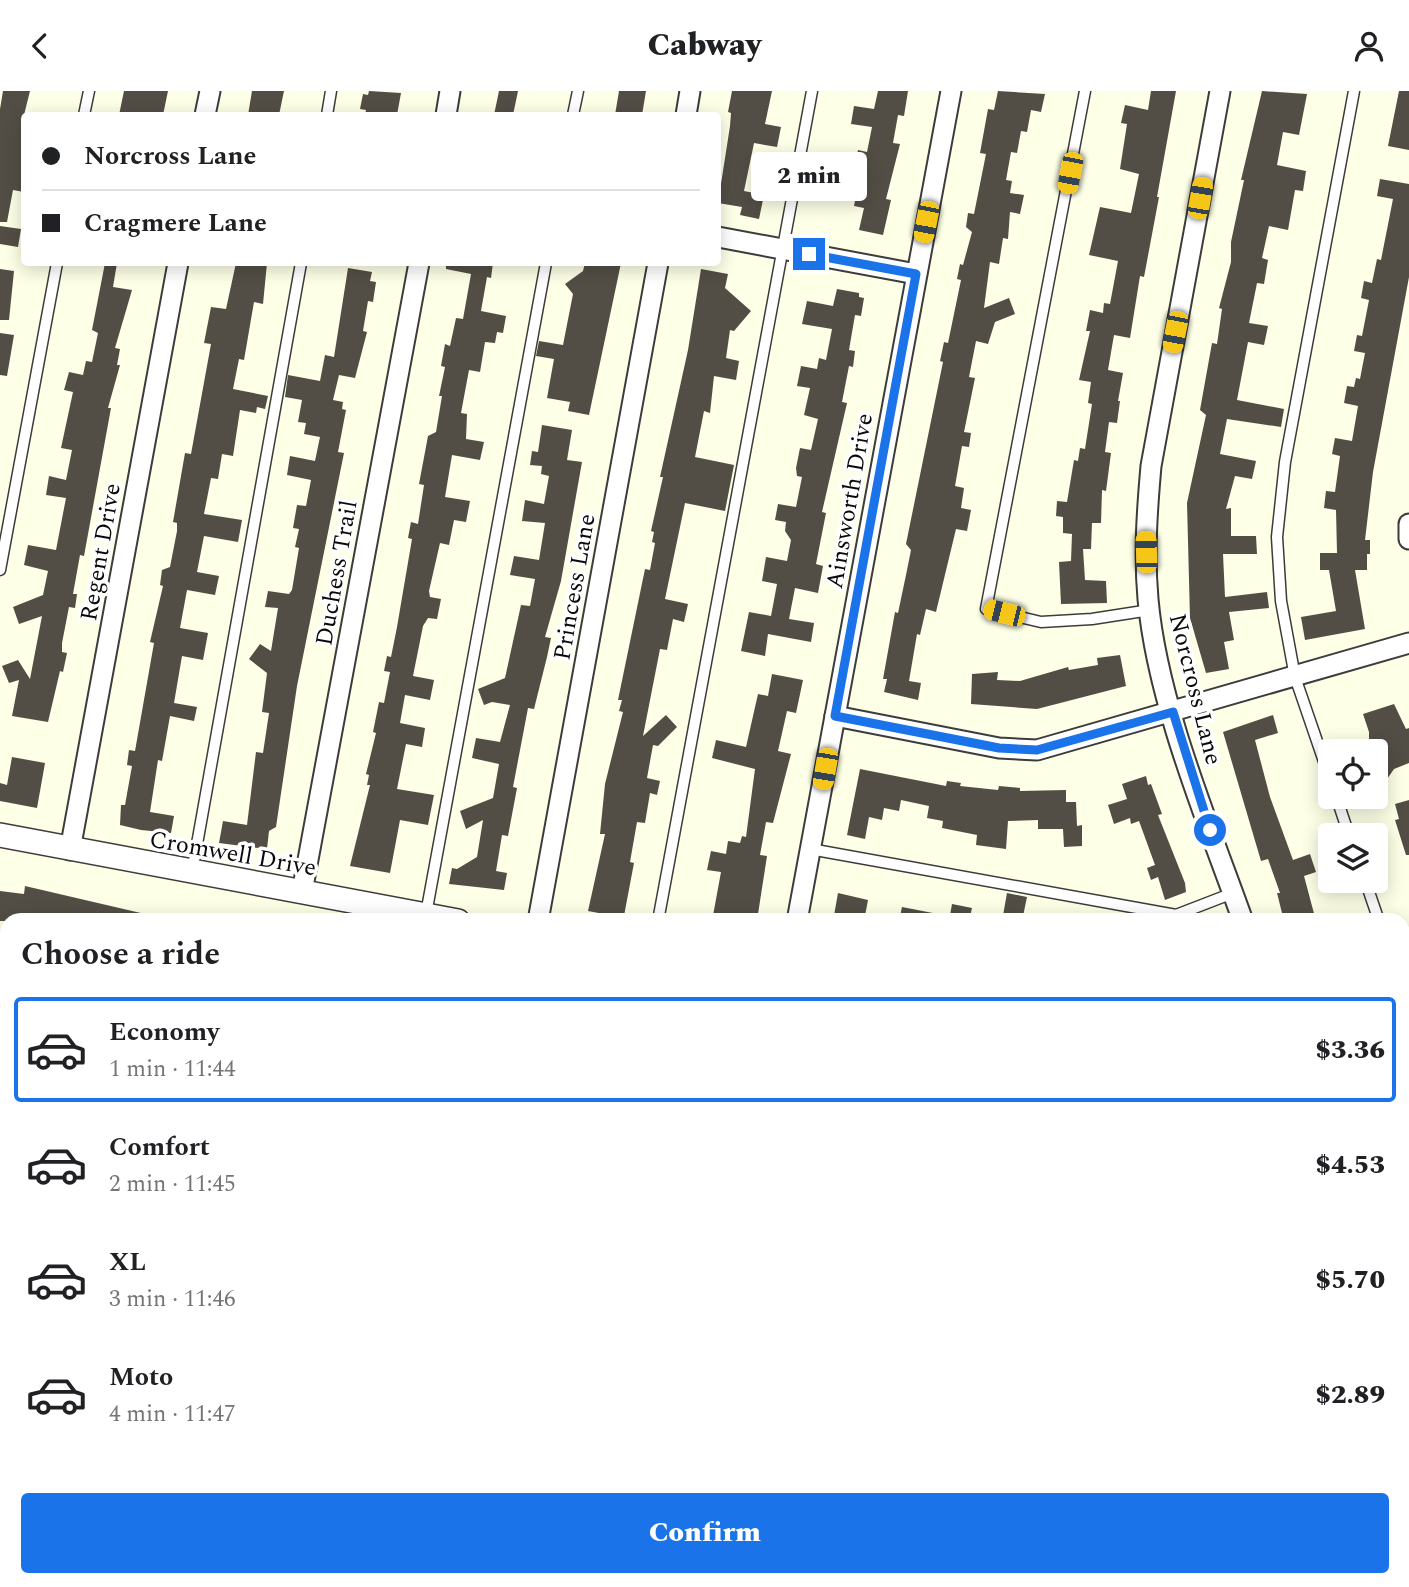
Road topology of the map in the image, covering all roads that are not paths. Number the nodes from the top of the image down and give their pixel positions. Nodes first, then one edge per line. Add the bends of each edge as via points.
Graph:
1 (89, 91) edge
2 (210, 91) edge
3 (331, 91) edge
4 (450, 91) edge
5 (578, 91) edge
6 (690, 91) edge
7 (812, 91) edge
8 (951, 91) edge
9 (1085, 91) edge
10 (1220, 91) edge
11 (1354, 91) edge
12 (85, 112) edge
13 (206, 112) edge
14 (328, 112) edge
15 (446, 112) edge
16 (574, 112) edge
17 (686, 112) edge
18 (721, 238) edge
19 (782, 249) junction
20 (56, 266) edge
21 (177, 266) edge
22 (299, 266) edge
23 (418, 266) edge
24 (545, 266) edge
25 (657, 266) edge
26 (916, 274) junction
27 (1409, 524) edge
28 (1409, 539) edge
29 (0, 570) edge
30 (1150, 610) junction
31 (1409, 643) edge
32 (1295, 677) junction
33 (1173, 712) junction
34 (835, 716) junction
35 (1318, 744) edge
36 (0, 835) edge
37 (810, 849) junction
38 (69, 850) junction
39 (191, 872) junction
40 (302, 892) junction
41 (1233, 893) junction
42 (1369, 893) edge
43 (415, 913) edge
44 (426, 913) edge
45 (539, 913) edge
46 (659, 913) edge
47 (798, 913) edge
48 (1165, 913) edge
49 (1181, 913) edge
50 (1240, 913) edge
51 (1376, 913) edge

1 - 12 lane
2 - 13 street
3 - 14 lane
4 - 15 street
5 - 16 lane
6 - 17 street
7 - 19 lane
8 - 26 street, Ainsworth Drive
9 - 30 lane via 985,608 1041,622
10 - 30 street, Norcross Lane via 1151,466 1145,527
11 - 32 lane via 1280,495 1281,601
18 - 19 street
19 - 26 street
19 - 46 lane
20 - 29 lane
21 - 38 street, Regent Drive
22 - 39 lane
23 - 40 street, Duchess Trail
24 - 44 lane
25 - 45 street, Princess Lane
26 - 34 street, Ainsworth Drive
27 - 28 street
30 - 33 street, Norcross Lane
31 - 32 street
32 - 33 street
32 - 35 lane
33 - 34 street via 1037,750 999,748
33 - 41 street, Norcross Lane
34 - 37 street, Ainsworth Drive
36 - 38 street, Cromwell Drive
37 - 47 street, Ainsworth Drive
37 - 48 lane
38 - 39 street, Cromwell Drive
39 - 40 street, Cromwell Drive
40 - 43 street, Cromwell Drive
41 - 49 lane
41 - 50 street, Norcross Lane
42 - 51 lane

